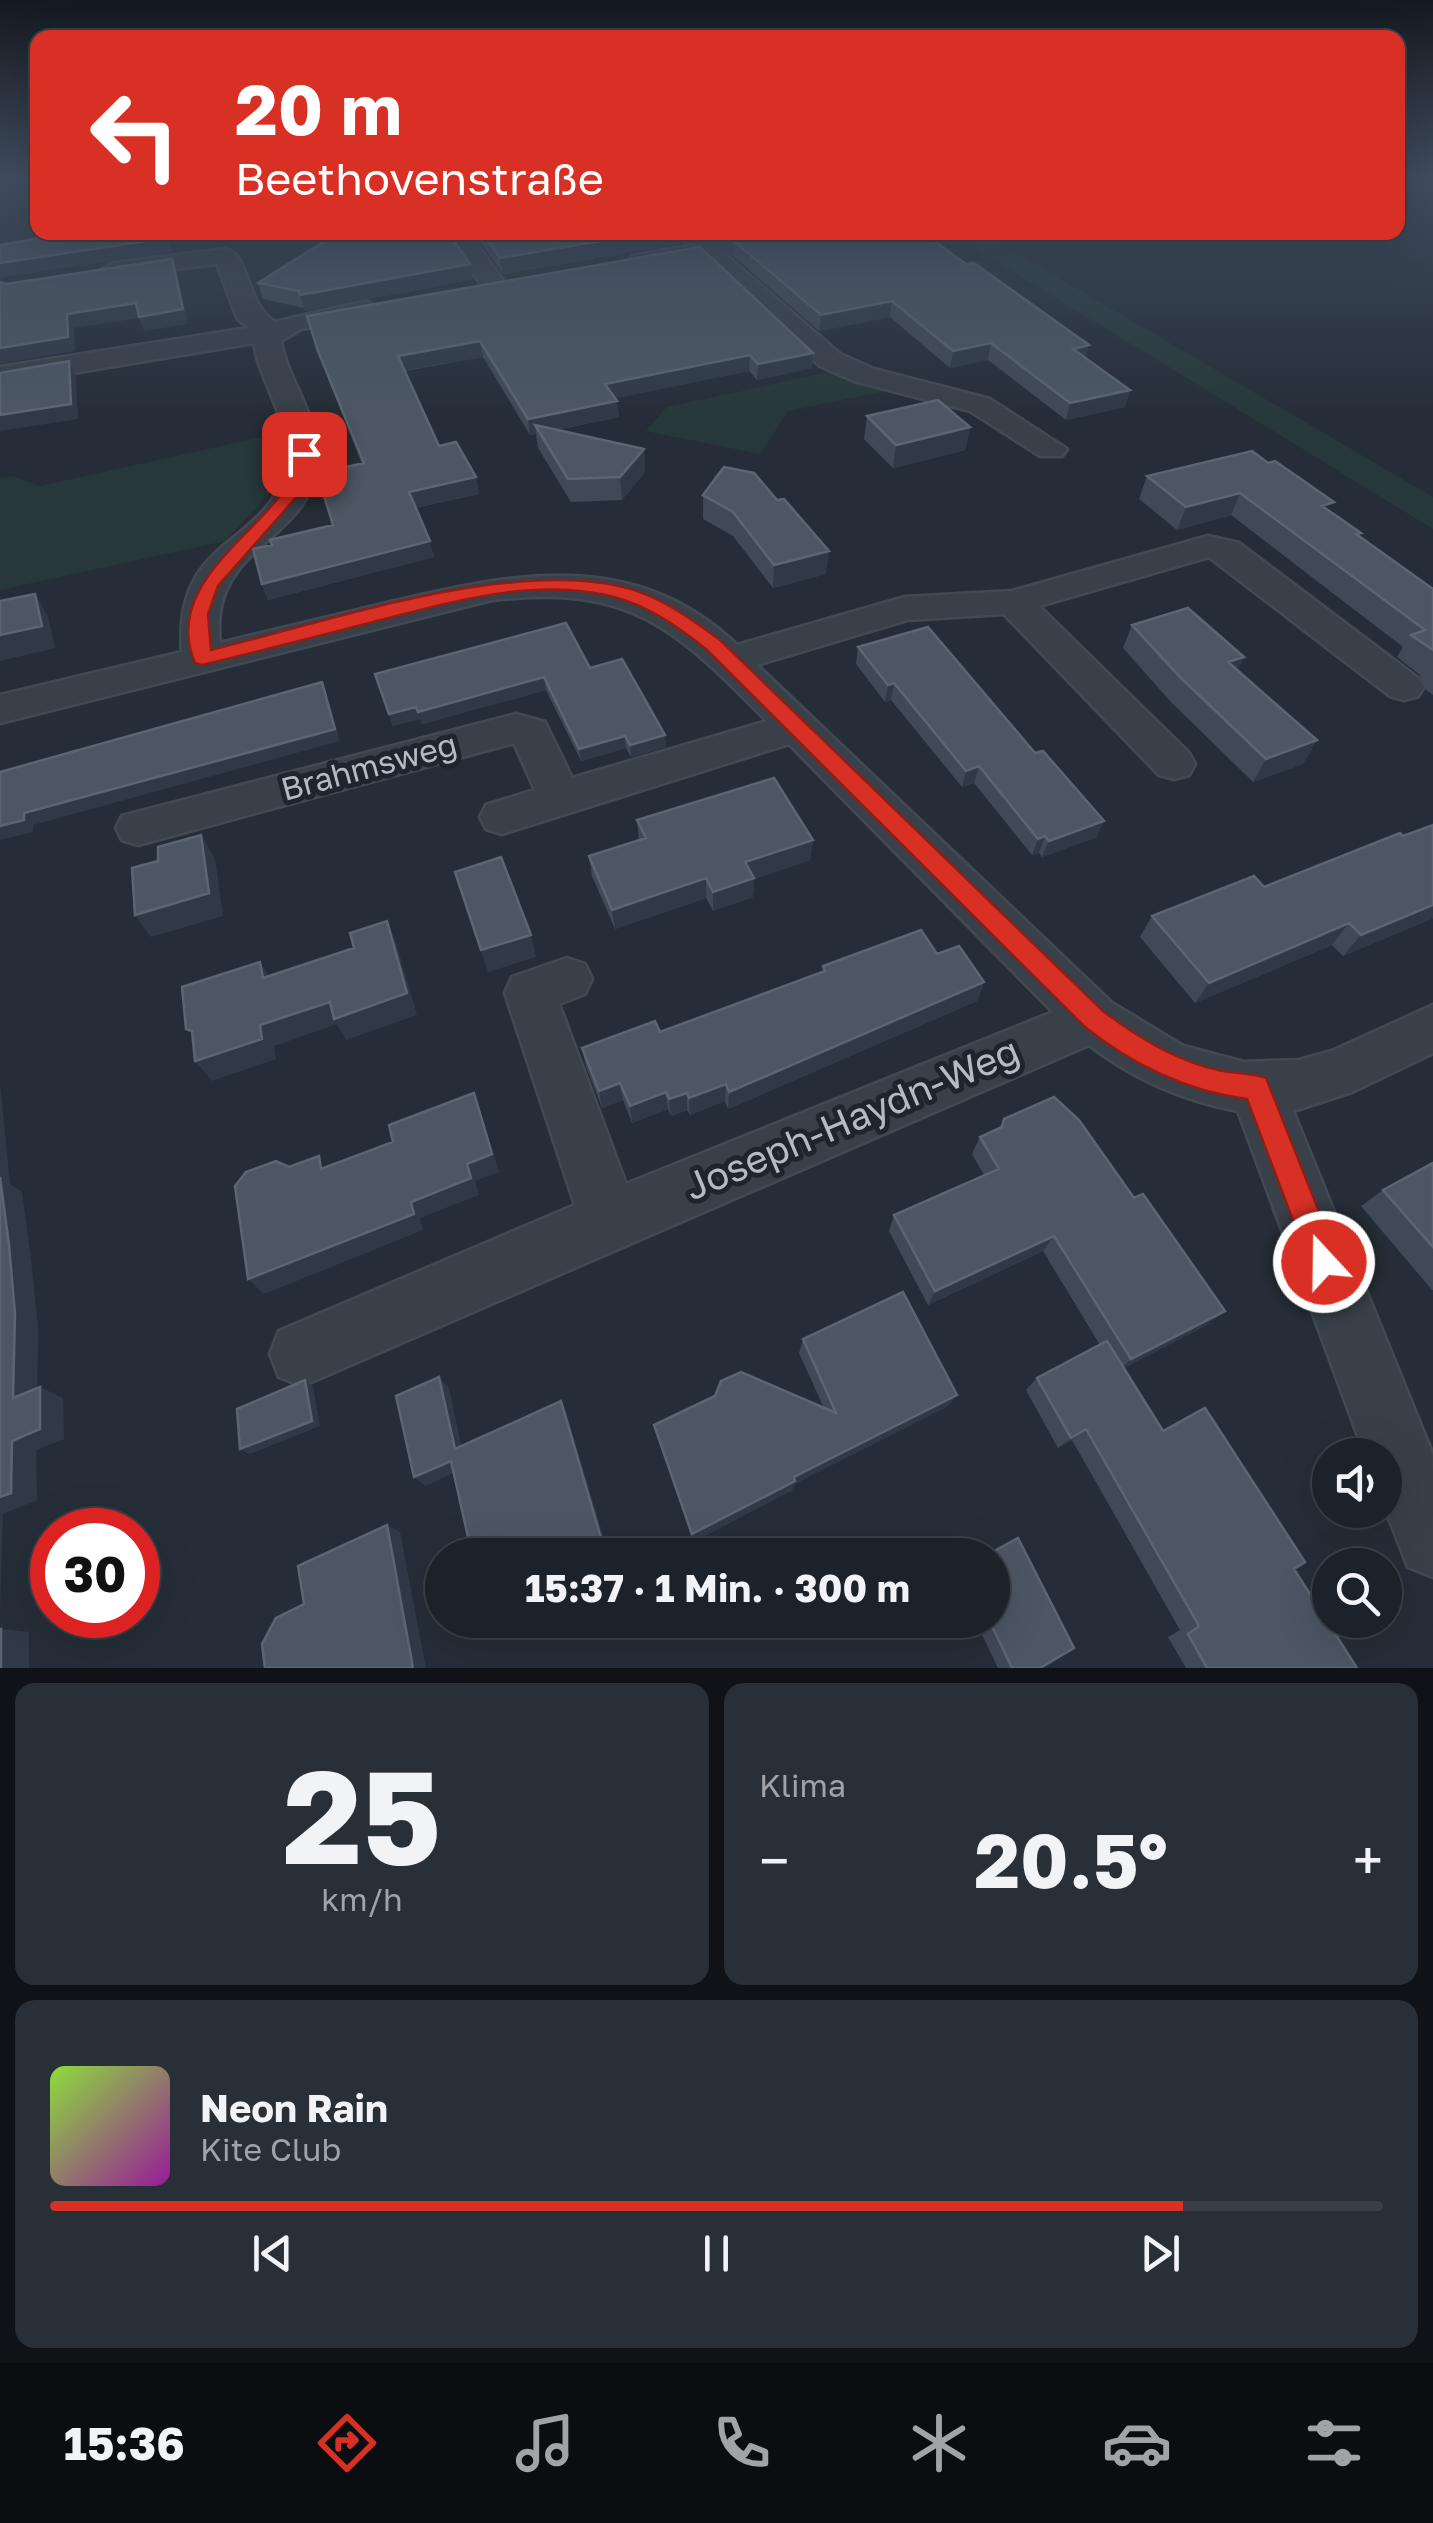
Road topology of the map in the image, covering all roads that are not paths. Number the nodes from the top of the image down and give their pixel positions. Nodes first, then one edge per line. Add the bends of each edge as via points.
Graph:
1 (212, 258) edge
2 (227, 258) edge
3 (474, 258) edge
4 (637, 258) edge
5 (715, 258) edge
6 (609, 266) edge
7 (86, 274) edge
8 (495, 287) edge
9 (384, 306) edge
10 (273, 332) junction
11 (0, 376) edge
12 (1051, 449) dead end
13 (1013, 602) junction
14 (202, 658) junction
15 (729, 660) junction
16 (1404, 687) dead end
17 (0, 709) edge
18 (794, 728) junction
19 (1174, 764) dead end
20 (560, 798) junction
21 (502, 816) dead end
22 (138, 828) dead end
23 (566, 979) dead end
24 (1094, 1019) junction
25 (1433, 1028) edge
26 (1256, 1087) junction
27 (610, 1220) junction
28 (302, 1354) dead end
29 (1433, 1542) edge

1 - 7 street
2 - 10 street via 250,318
3 - 8 street
4 - 6 street
5 - 12 street via 830,360 980,405
9 - 10 street via 293,322
10 - 11 street
10 - 14 street via 268,348 304,454 300,476 210,584 199,614
13 - 15 street via 921,606
13 - 16 street via 1217,546
13 - 19 street
14 - 15 street via 457,596 541,584 640,598 684,621
14 - 17 street
15 - 18 street
18 - 20 street
18 - 24 street
20 - 21 street
20 - 22 street, Brahmsweg via 530,732 516,728
23 - 27 street via 530,993
24 - 26 street via 1168,1064 1217,1082
24 - 27 street, Joseph-Haydn-Weg
25 - 26 street via 1327,1077
26 - 29 street
27 - 28 street, Joseph-Haydn-Weg

